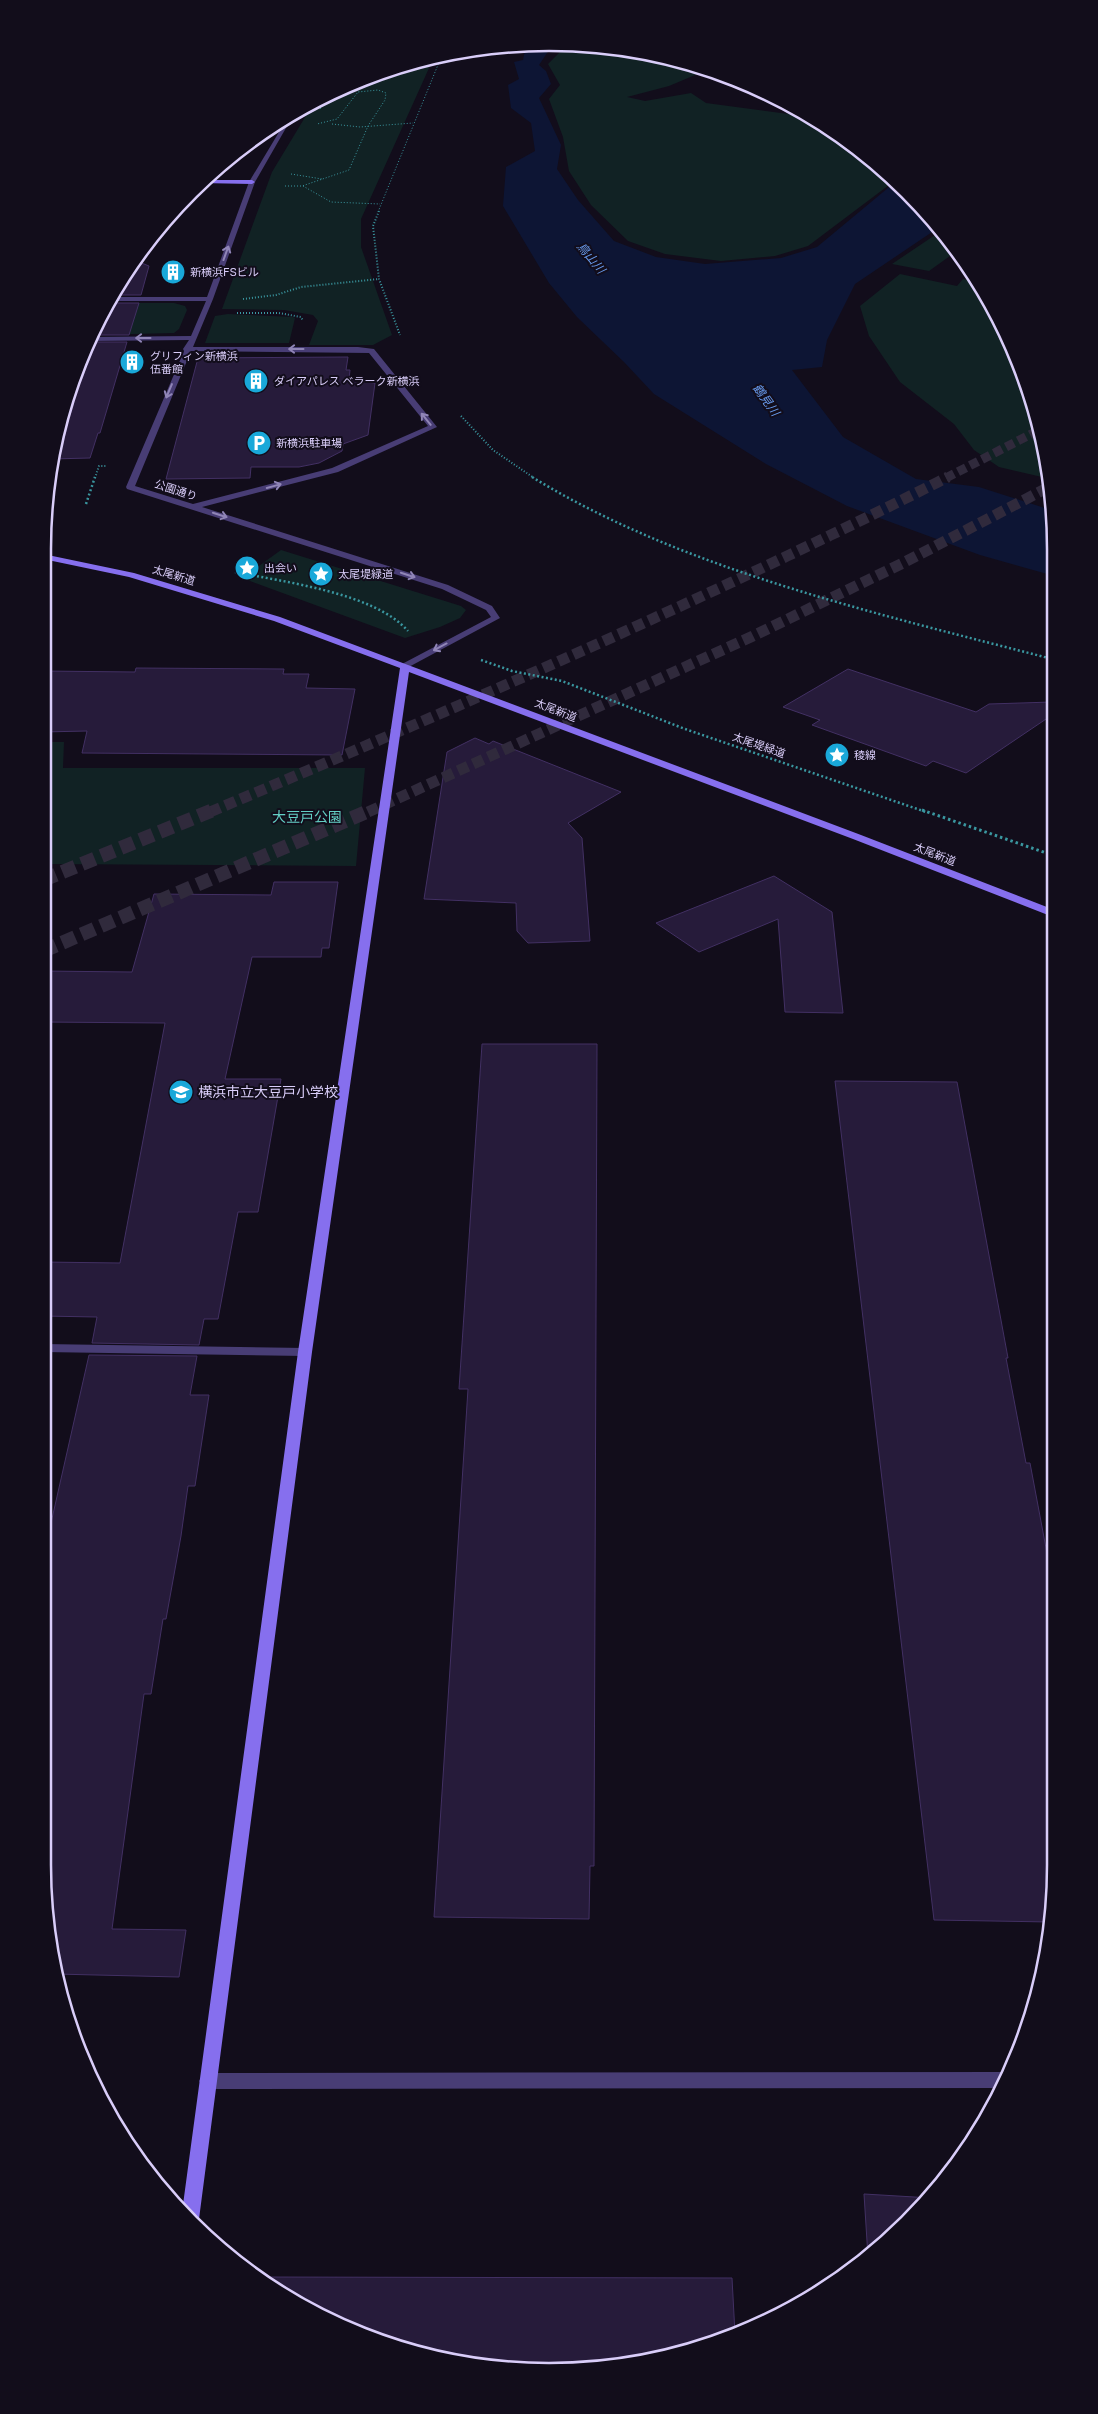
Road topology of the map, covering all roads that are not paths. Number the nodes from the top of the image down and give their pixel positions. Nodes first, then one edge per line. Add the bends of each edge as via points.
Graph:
1 (285, 127) edge
2 (213, 182) edge
3 (252, 182) junction
4 (119, 299) edge
5 (210, 299) junction
6 (99, 338) edge
7 (192, 338) junction
8 (187, 349) junction
9 (193, 507) junction
10 (51, 559) edge
11 (405, 666) junction
12 (1047, 911) edge
13 (51, 1348) edge
14 (305, 1352) junction
15 (997, 2080) edge
16 (208, 2081) junction
17 (191, 2211) edge

1 - 3 street, 公園通り
2 - 3 street
5 -> 3 street, 公園通り
4 - 5 street
5 - 7 street, 公園通り
7 -> 6 street
7 - 8 street, 公園通り
8 -> 9 street, 公園通り via 130,487
9 -> 8 street via 334,470 432,427 371,351
9 -> 11 street, 公園通り via 445,587 489,608 496,618
10 - 11 street, 太尾新道 via 131,575 195,594 277,619
11 - 12 street, 太尾新道
11 - 14 street
13 - 14 street
14 - 16 street
15 - 16 street
16 - 17 street

